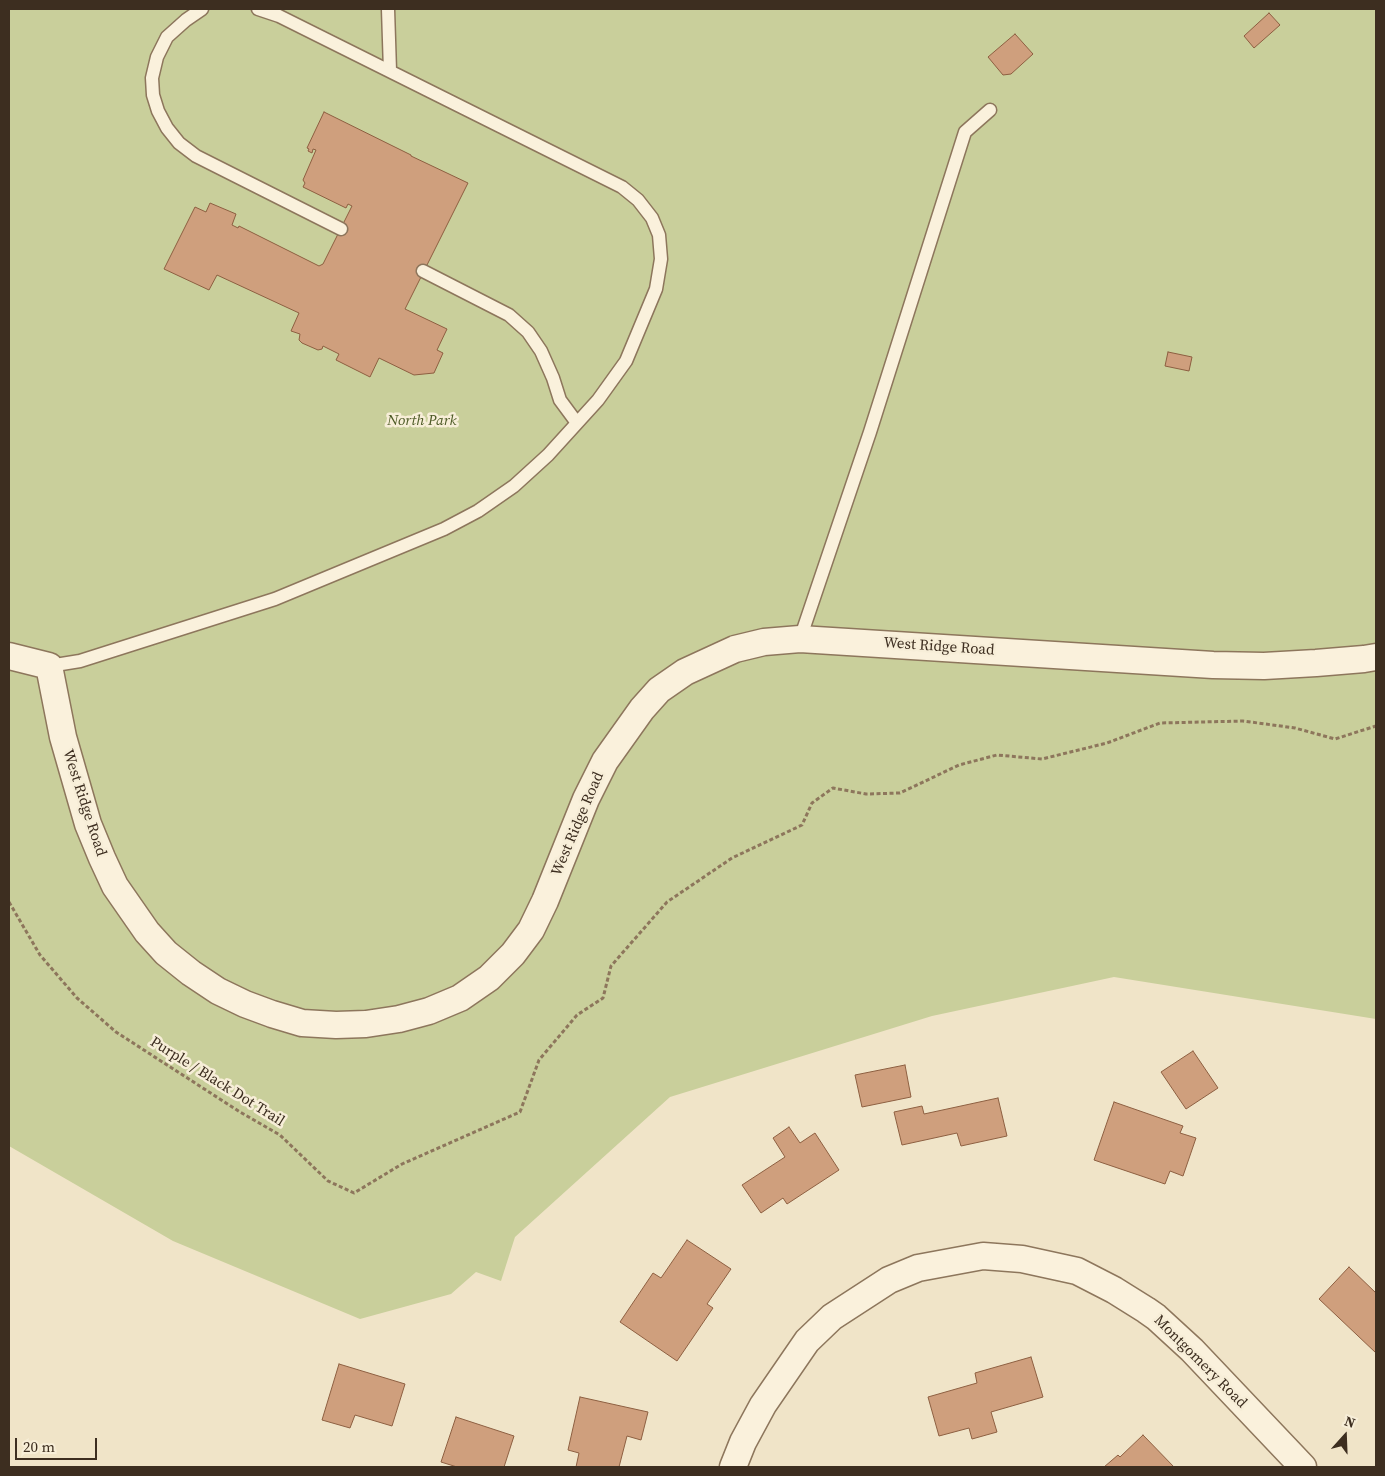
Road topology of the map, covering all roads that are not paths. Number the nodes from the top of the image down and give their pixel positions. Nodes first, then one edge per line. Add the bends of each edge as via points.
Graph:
1 (202, 9) edge
2 (258, 9) edge
3 (388, 9) edge
4 (390, 71) junction
5 (990, 110) dead end
6 (341, 230) dead end
7 (423, 271) dead end
8 (577, 423) junction
9 (800, 639) junction
10 (9, 656) edge
11 (1376, 657) edge
12 (50, 666) junction
13 (734, 1467) edge
14 (1303, 1467) edge

1 - 6 lane via 167,38 157,57 152,78 153,96 167,128 196,156
2 - 4 lane
3 - 4 lane
4 - 8 lane via 622,186 652,218 659,235 661,259 656,289 626,360
5 - 9 lane via 965,132 870,432
7 - 8 lane via 508,315 528,332 541,351 560,400
8 - 12 lane via 514,486 444,529 275,599 80,662
9 - 11 street, West Ridge Road via 1212,665 1264,666
9 - 12 street, West Ridge Road via 736,648 684,672 659,690 605,761 531,930 514,954 489,978 460,998 430,1011 351,1025 302,1023 245,1004 190,973 147,932 115,886 88,824 63,737
10 - 12 street
13 - 14 street, Montgomery Road via 763,1405 807,1340 832,1317 889,1280 918,1268 983,1256 1022,1259 1077,1271 1151,1314 1192,1350

